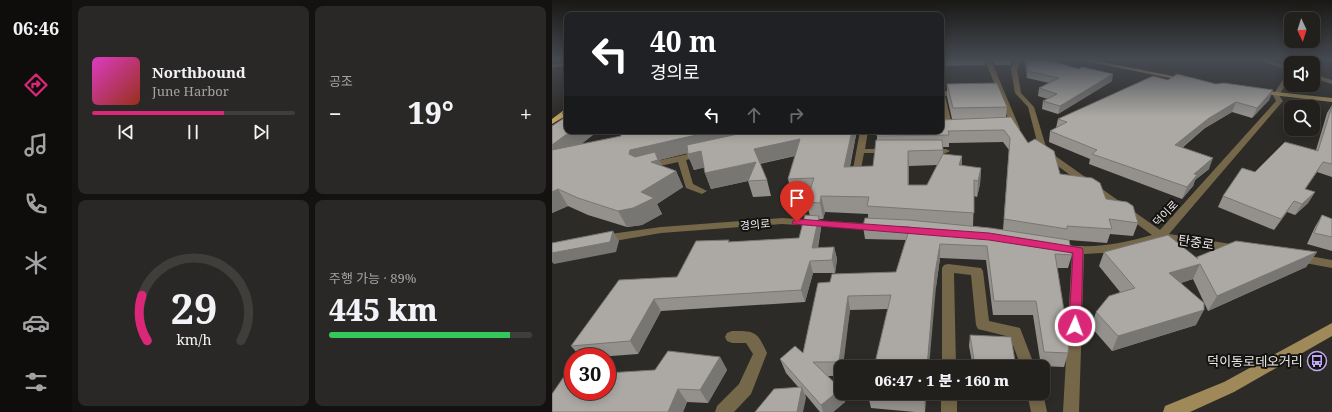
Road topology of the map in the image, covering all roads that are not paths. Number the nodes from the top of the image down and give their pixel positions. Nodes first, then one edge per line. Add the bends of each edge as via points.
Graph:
1 (999, 79) edge
2 (1011, 79) edge
3 (1188, 79) edge
4 (1192, 80) edge
5 (1284, 82) edge
6 (1254, 91) edge
7 (944, 93) edge
8 (964, 93) edge
9 (1007, 93) junction
10 (1276, 95) junction
11 (1331, 100) edge
12 (944, 106) edge
13 (564, 114) edge
14 (552, 122) edge
15 (949, 128) edge
16 (863, 134) edge
17 (1020, 135) edge
18 (1030, 144) edge
19 (860, 151) junction
20 (899, 151) edge
21 (923, 151) edge
22 (946, 151) dead end
23 (1043, 151) junction
24 (710, 152) edge
25 (681, 159) junction
26 (642, 168) edge
27 (857, 169) edge
28 (702, 190) dead end
29 (886, 227) edge
30 (1161, 236) junction
31 (595, 240) edge
32 (1048, 246) edge
33 (1078, 250) junction
34 (1247, 250) edge
35 (1285, 256) edge
36 (1332, 264) edge
37 (1332, 329) edge
38 (732, 337) dead end
39 (949, 360) edge
40 (1025, 360) edge
41 (949, 400) edge
42 (1036, 400) edge
43 (723, 412) edge
44 (949, 412) edge
45 (1039, 412) edge
46 (1071, 412) edge
47 (1171, 412) edge

1 - 9 street
2 - 9 street
3 - 4 main road
5 - 10 street
6 - 10 main road
7 - 8 street
9 - 17 street via 1010,125
9 - 23 street via 1031,106
10 - 11 main road
10 - 30 street, 덕이로 via 1280,101
12 - 15 street
13 - 14 main road
16 - 19 street
18 - 23 street, 덕이로
19 - 20 street
19 - 27 street
21 - 22 street
23 - 30 street, 덕이로
24 - 25 street
25 - 26 street
25 - 28 street via 689,186
29 - 31 street, 경의로 via 782,221 662,230
30 - 33 street, 탄중로 via 1120,248
30 - 34 street, 탄중로
32 - 33 street
33 - 46 street
35 - 36 street
37 - 47 main road via 1228,387
38 - 43 street via 750,337 760,354 745,389
39 - 40 street via 948,268 977,271 983,325 1015,332
41 - 44 street
42 - 45 street

